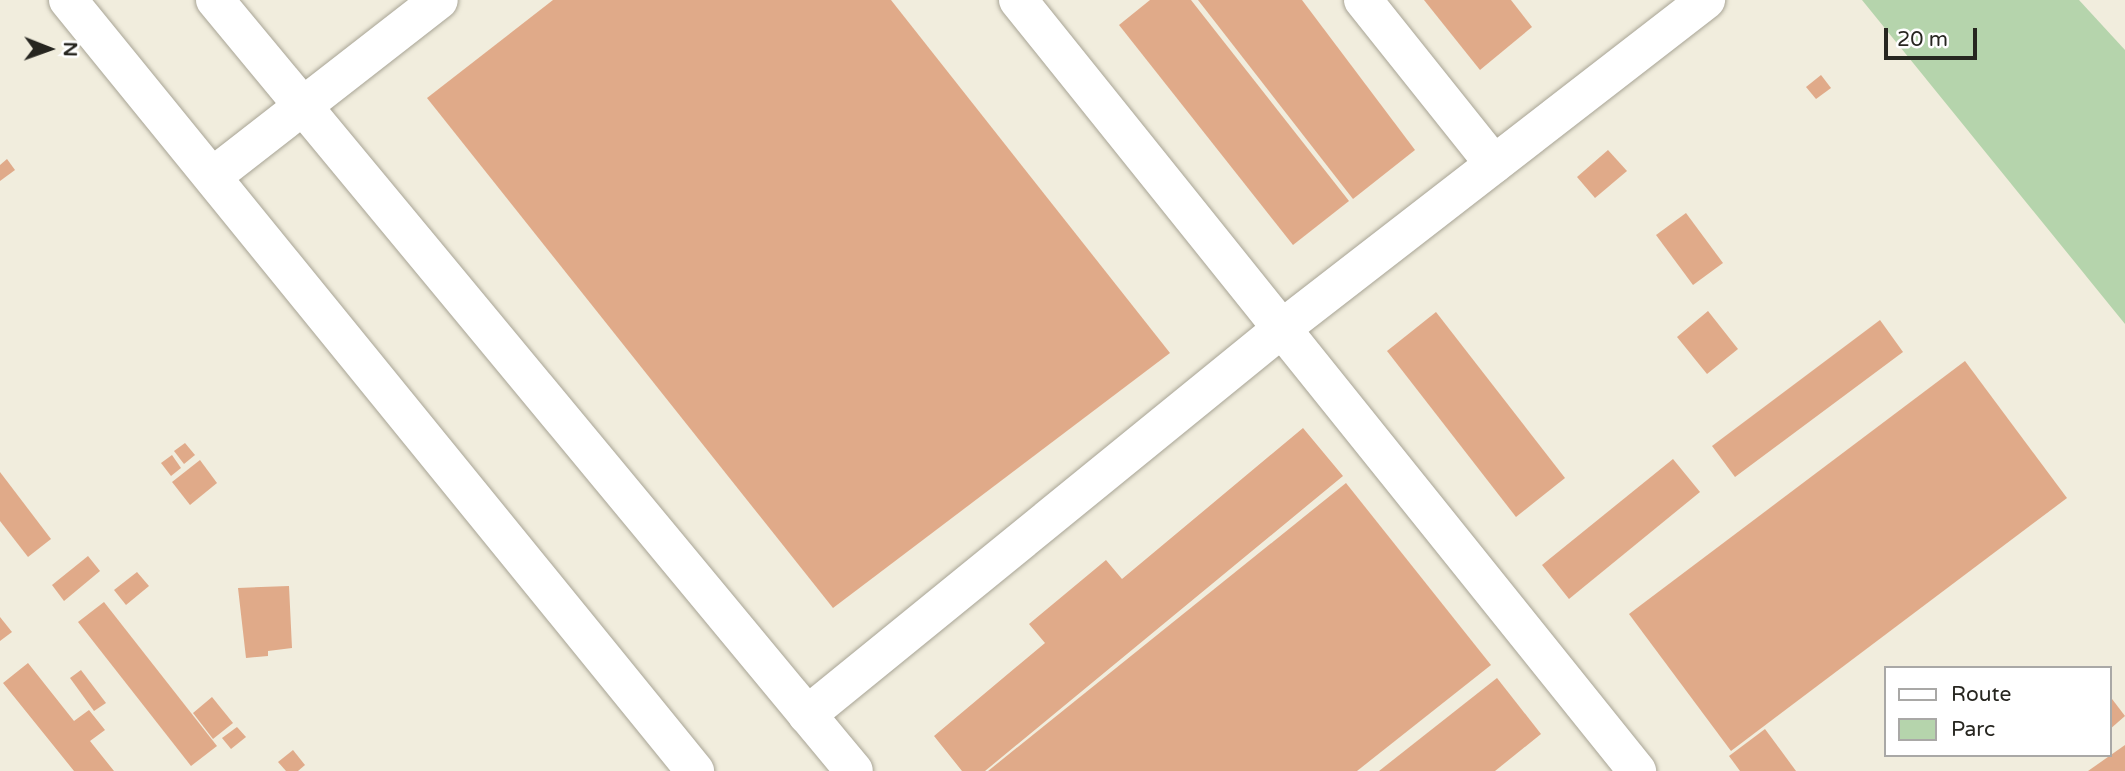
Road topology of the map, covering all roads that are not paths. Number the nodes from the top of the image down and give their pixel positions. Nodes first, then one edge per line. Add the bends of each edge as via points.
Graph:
1 (68, 0) edge
2 (215, 0) edge
3 (439, 0) edge
4 (1018, 0) edge
5 (1363, 0) edge
6 (1706, 0) edge
7 (304, 107) junction
8 (1494, 164) junction
9 (213, 176) junction
10 (1280, 330) junction
11 (807, 715) junction
12 (695, 771) edge
13 (854, 771) edge
14 (1637, 771) edge

1 - 9 main road
2 - 7 main road
3 - 7 main road
4 - 10 main road
5 - 8 main road
6 - 8 main road
7 - 9 main road
7 - 11 main road
8 - 10 main road
9 - 12 main road
10 - 11 main road
10 - 14 main road
11 - 13 main road

